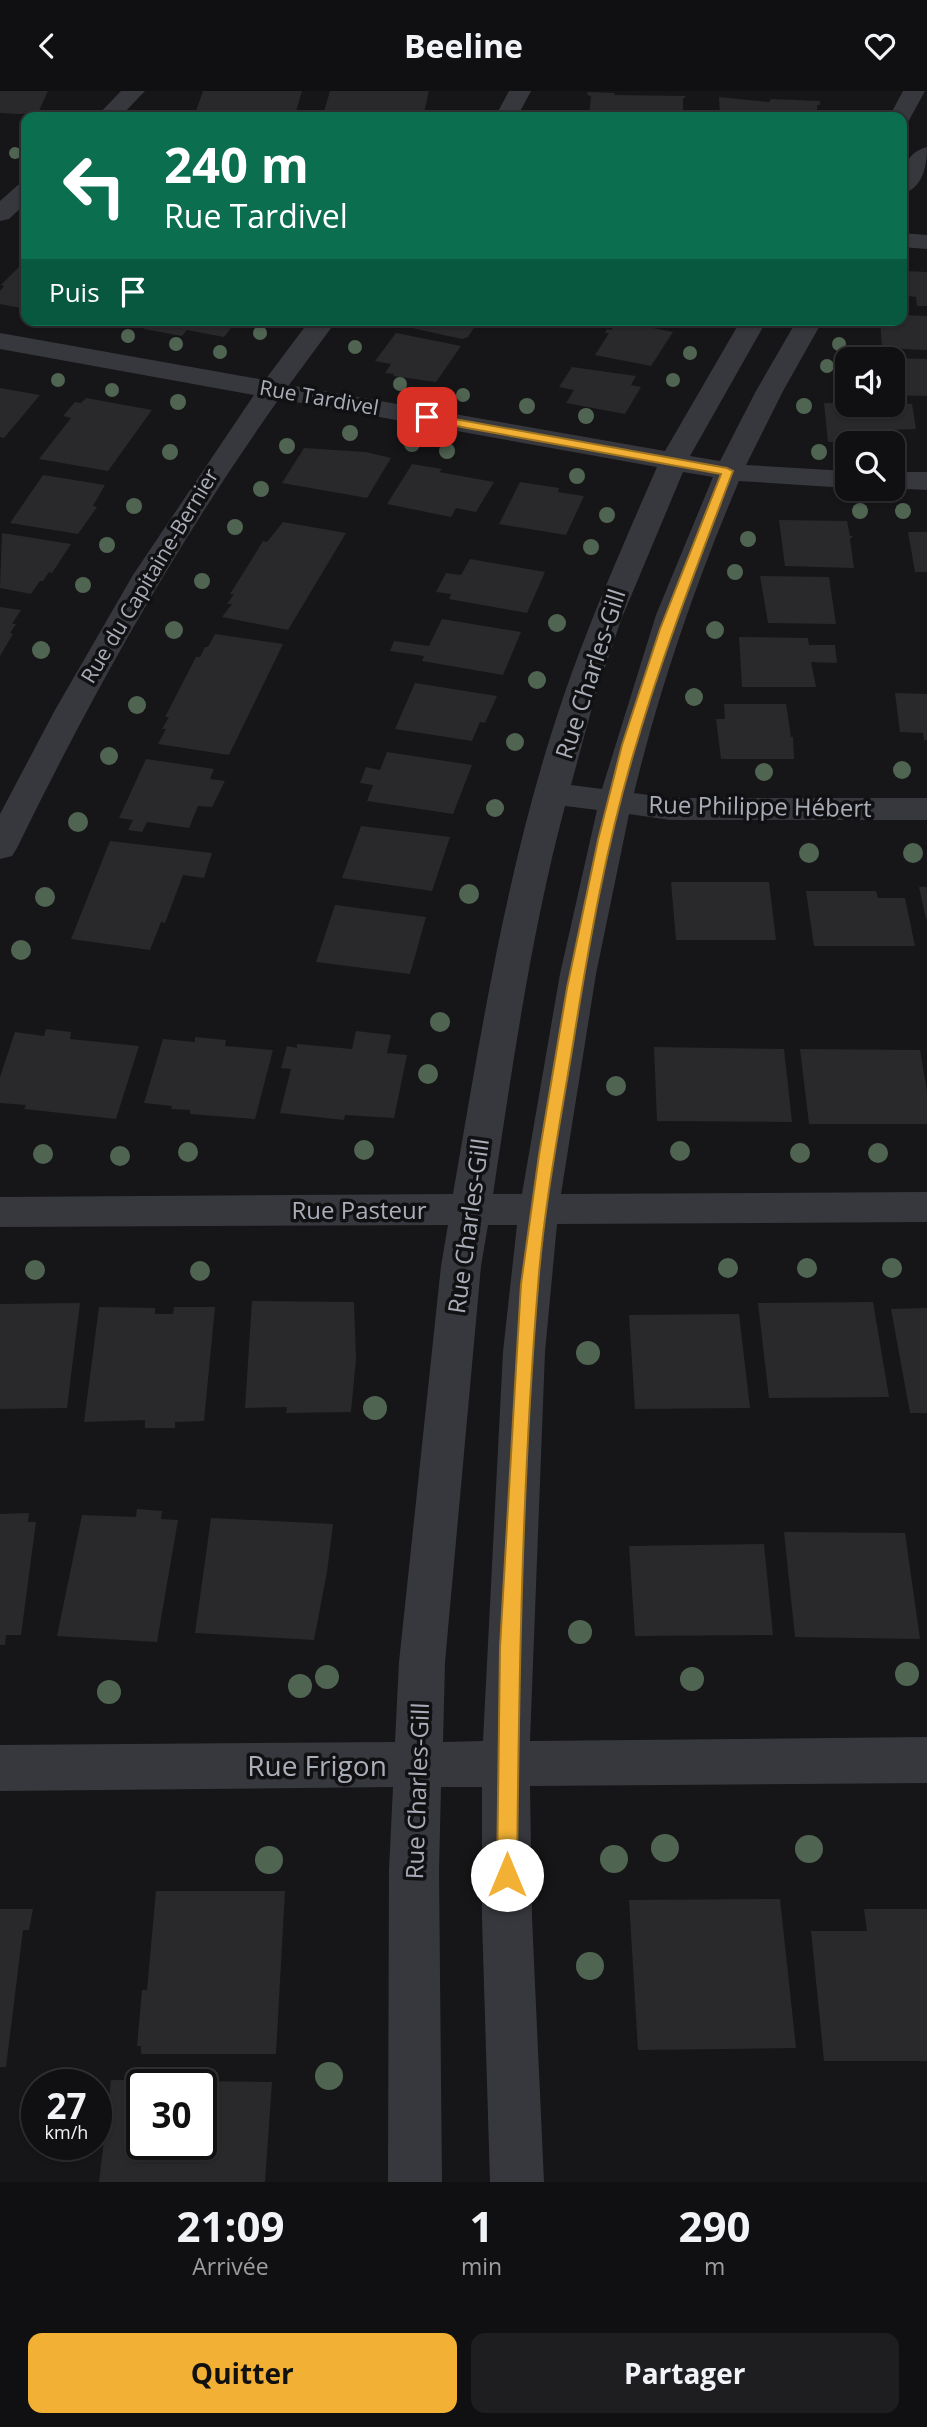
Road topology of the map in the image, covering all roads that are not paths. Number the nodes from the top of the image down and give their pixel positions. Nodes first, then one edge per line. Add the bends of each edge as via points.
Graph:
1 (134, 91) edge
2 (520, 91) edge
3 (914, 91) edge
4 (112, 112) edge
5 (509, 112) edge
6 (903, 112) edge
7 (927, 154) edge
8 (907, 179) edge
9 (21, 195) edge
10 (0, 214) edge
11 (907, 240) edge
12 (927, 242) edge
13 (319, 326) edge
14 (751, 326) edge
15 (807, 326) edge
16 (0, 341) edge
17 (271, 389) junction
18 (673, 462) junction
19 (727, 471) junction
20 (835, 479) edge
21 (905, 481) edge
22 (927, 481) edge
23 (553, 793) junction
24 (615, 802) junction
25 (927, 809) edge
26 (0, 848) edge
27 (927, 1207) edge
28 (539, 1210) junction
29 (471, 1211) junction
30 (0, 1212) edge
31 (927, 1760) edge
32 (506, 1763) junction
33 (418, 1765) junction
34 (0, 1768) edge
35 (415, 2182) edge
36 (517, 2182) edge

1 - 4 street
2 - 5 street
3 - 6 street
7 - 8 street
9 - 10 street
11 - 12 street
13 - 17 street, Rue du Capitaine-Bernier
14 - 18 street, Rue Charles-Gill
15 - 19 street
16 - 17 street, Rue Tardivel
17 - 18 street, Rue Tardivel
17 - 26 street, Rue du Capitaine-Bernier via 135,594 40,765
18 - 19 street, Rue Tardivel
18 - 23 street, Rue Charles-Gill via 591,662
19 - 20 street, Rue Tardivel
19 - 24 street via 646,687
21 - 22 street
23 - 24 street, Rue Philippe Hébert
23 - 29 street, Rue Charles-Gill via 520,924
24 - 25 street, Rue Philippe Hébert via 692,810
24 - 28 street via 575,988
27 - 28 street, Rue Pasteur
28 - 29 street, Rue Pasteur
28 - 32 street via 528,1298
29 - 30 street, Rue Pasteur
29 - 33 street, Rue Charles-Gill via 461,1266 422,1662
31 - 32 street, Rue Frigon
32 - 33 street, Rue Frigon
32 - 36 street
33 - 34 street, Rue Frigon
33 - 35 street, Rue Charles-Gill

